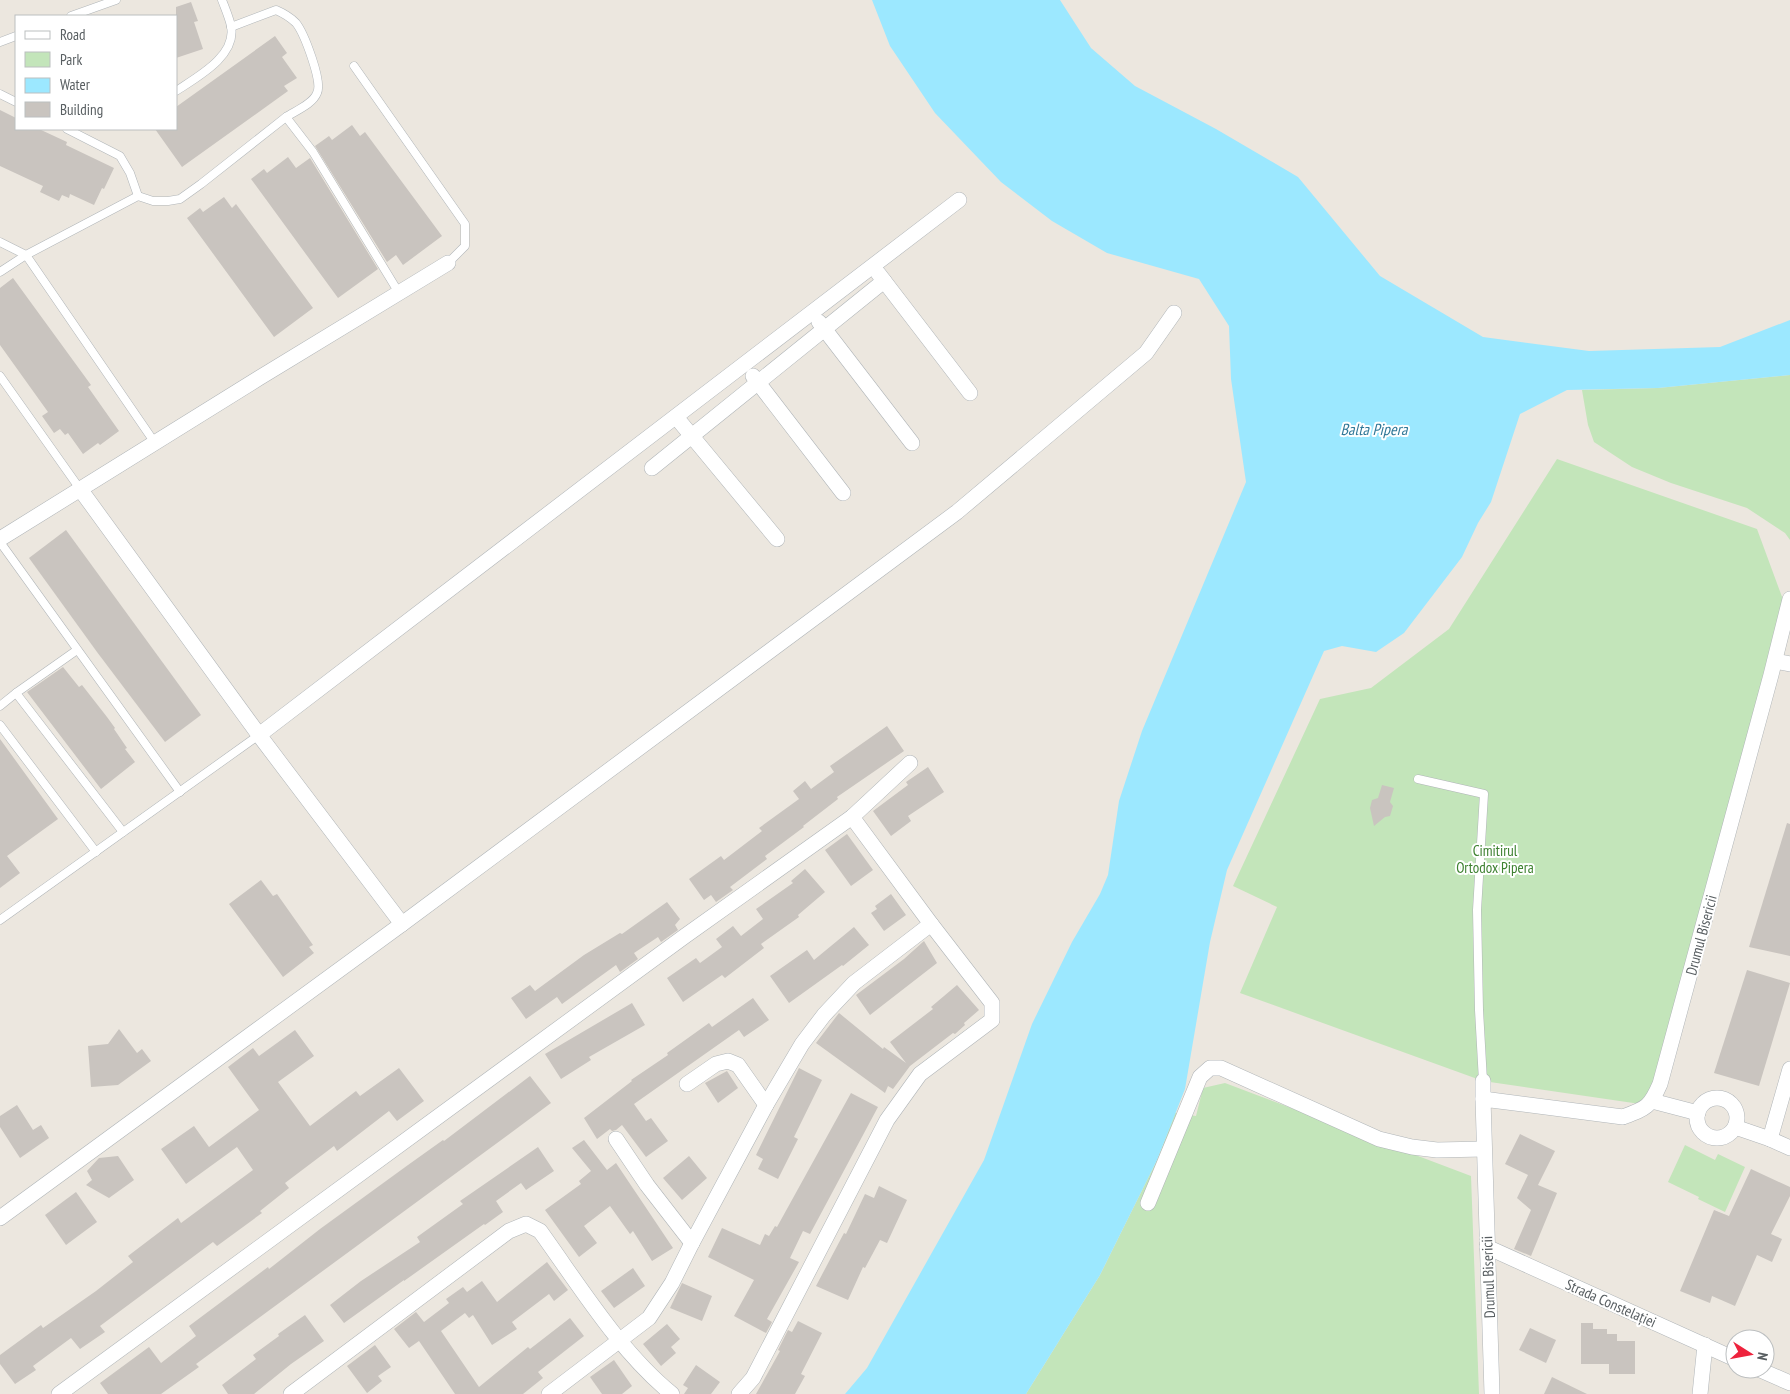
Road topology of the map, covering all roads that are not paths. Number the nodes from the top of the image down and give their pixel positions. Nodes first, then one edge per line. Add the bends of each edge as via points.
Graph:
1 (116, 0) edge
2 (222, 0) edge
3 (74, 15) edge
4 (231, 27) junction
5 (15, 36) edge
6 (0, 42) edge
7 (354, 66) dead end
8 (178, 90) edge
9 (0, 94) edge
10 (15, 102) edge
11 (286, 117) junction
12 (70, 130) edge
13 (138, 196) junction
14 (959, 200) dead end
15 (0, 242) edge
16 (26, 255) junction
17 (448, 263) joint
18 (873, 266) junction
19 (0, 272) edge
20 (884, 281) junction
21 (399, 293) junction
22 (812, 313) junction
23 (1174, 313) dead end
24 (824, 329) junction
25 (744, 365) junction
26 (0, 376) edge
27 (759, 383) junction
28 (970, 393) dead end
29 (676, 417) junction
30 (692, 436) junction
31 (912, 442) dead end
32 (155, 443) junction
33 (652, 468) dead end
34 (80, 489) junction
35 (843, 493) dead end
36 (776, 539) dead end
37 (0, 541) edge
38 (1790, 599) edge
39 (77, 650) junction
40 (1775, 661) junction
41 (1790, 664) edge
42 (16, 693) junction
43 (0, 706) edge
44 (0, 725) edge
45 (259, 736) junction
46 (910, 763) dead end
47 (1418, 779) dead end
48 (180, 792) junction
49 (852, 817) junction
50 (123, 832) junction
51 (96, 852) junction
52 (0, 920) edge
53 (402, 924) junction
54 (931, 924) junction
55 (1790, 1069) edge
56 (1483, 1081) joint
57 (686, 1084) dead end
58 (1483, 1099) junction
59 (1652, 1101) junction
60 (766, 1106) junction
61 (1698, 1113) junction
62 (1734, 1127) junction
63 (616, 1139) dead end
64 (1770, 1139) junction
65 (1790, 1148) edge
66 (1484, 1149) junction
67 (1148, 1203) dead end
68 (0, 1218) edge
69 (692, 1242) junction
70 (1487, 1247) junction
71 (620, 1341) junction
72 (1705, 1345) junction
73 (1725, 1354) edge
74 (1775, 1377) edge
75 (1790, 1384) edge
76 (1495, 1393) edge
77 (59, 1394) edge
78 (291, 1394) edge
79 (549, 1394) edge
80 (672, 1394) edge
81 (738, 1394) edge
82 (1700, 1394) edge

1 - 3 lane
2 - 4 lane
4 - 8 lane via 228,48 212,66
4 - 11 lane via 276,10 286,14 303,34 318,80 318,93
5 - 6 lane
7 - 17 lane via 465,224 465,246
9 - 10 lane
11 - 13 lane via 180,199 153,201
11 - 21 lane via 313,152
12 - 13 lane via 120,156
13 - 16 lane
14 - 18 street
15 - 16 lane
16 - 19 lane
16 - 32 lane
17 - 21 street
18 - 20 street
18 - 22 street
20 - 24 street
20 - 28 street
21 - 32 street
22 - 24 street
22 - 25 street
23 - 53 street via 1146,353 957,512
24 - 27 street
24 - 31 street
25 - 27 street
25 - 29 street
26 - 34 lane
27 - 30 street
27 - 35 street
29 - 30 street
29 - 45 street
30 - 33 street
30 - 36 street
32 - 34 street
34 - 37 street
34 - 45 street
37 - 39 lane
38 - 40 street, Drumul Bisericii
39 - 42 lane
39 - 48 lane
40 - 41 street
40 - 59 street, Drumul Bisericii via 1660,1084
42 - 43 lane
42 - 50 lane
44 - 51 lane
45 - 48 lane
45 - 53 street
46 - 49 street
47 - 56 lane via 1484,794 1477,910
48 - 50 lane
49 - 54 street
49 - 77 street via 684,936
50 - 51 lane
51 - 52 lane
53 - 68 street
54 - 60 street via 854,983 824,1015 802,1044
54 - 81 street via 992,1003 992,1020 920,1074 886,1120 753,1378
55 - 64 street
56 - 58 street, Drumul Bisericii
57 - 60 street via 716,1064 728,1061 738,1065
58 - 59 street via 1623,1117
58 - 66 street, Drumul Bisericii
59 - 61 street
60 - 69 street
61 - 62 street via 1698,1126 1711,1137 1727,1135
61 - 62 street via 1710,1099 1722,1099 1735,1110
62 - 64 street
63 - 69 street
64 - 65 street
66 - 67 street via 1437,1150 1379,1139 1221,1068 1210,1068 1200,1077
66 - 70 street, Drumul Bisericii
69 - 71 street via 672,1284 649,1318
70 - 72 street, Strada Constelației
70 - 76 street, Drumul Bisericii
71 - 78 street via 540,1231 526,1224 509,1231
71 - 79 street
71 - 80 street
72 - 73 street, Strada Constelației
72 - 82 street
74 - 75 street

